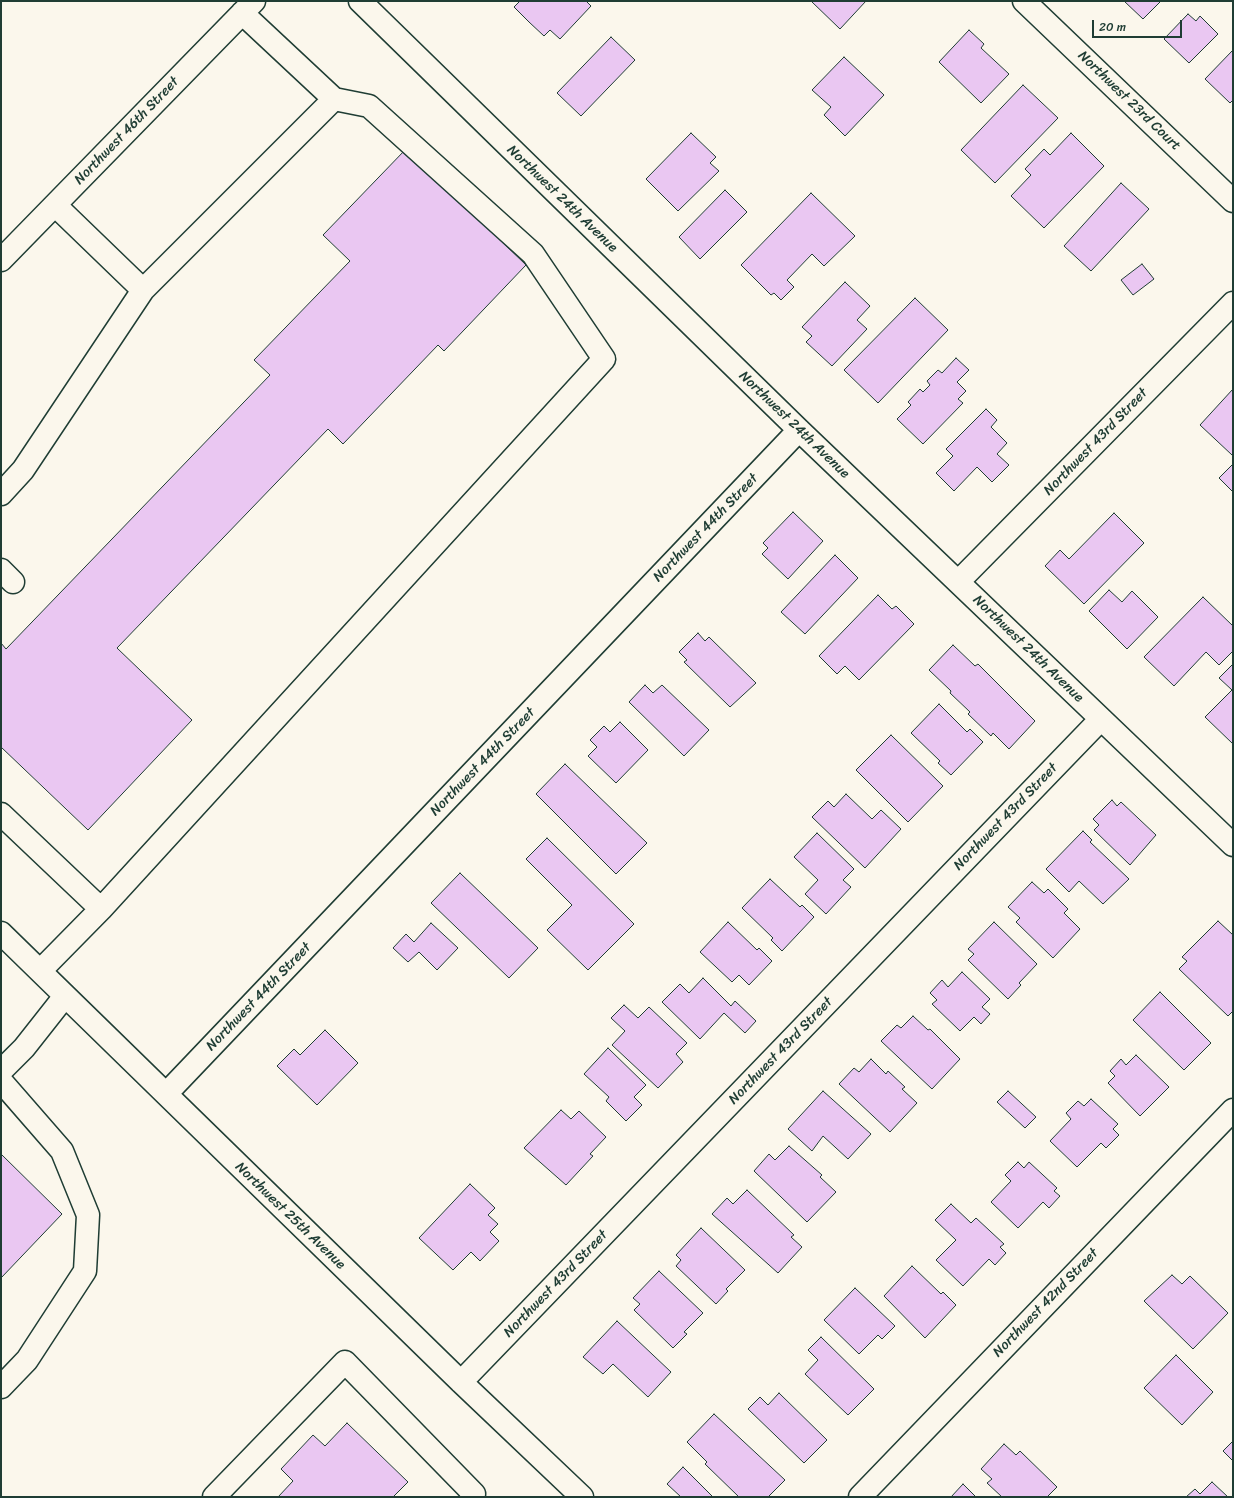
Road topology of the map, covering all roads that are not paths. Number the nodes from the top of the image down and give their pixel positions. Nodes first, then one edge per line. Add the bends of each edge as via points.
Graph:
1 (360, 1) edge
2 (1024, 1) edge
3 (248, 7) edge
4 (334, 99) junction
5 (1233, 201) edge
6 (55, 205) junction
7 (1, 260) edge
8 (143, 290) junction
9 (1233, 302) edge
10 (799, 430) junction
11 (1, 494) edge
12 (958, 582) junction
13 (1101, 719) junction
14 (1, 814) edge
15 (1233, 845) edge
16 (101, 909) junction
17 (1, 933) edge
18 (40, 971) junction
19 (66, 996) junction
20 (1, 1071) edge
21 (1, 1081) edge
22 (166, 1094) junction
23 (1233, 1110) edge
24 (461, 1382) junction
25 (1, 1387) edge
26 (472, 1495) edge
27 (214, 1497) edge
28 (582, 1497) edge
29 (860, 1497) edge

1 - 10 street, Northwest 24th Avenue
2 - 5 street, Northwest 23rd Court
3 - 4 street
3 - 6 street, Northwest 46th Street
4 - 8 street
4 - 16 street via 369,106 533,254 604,359
6 - 7 street, Northwest 46th Street
6 - 8 street
8 - 11 street via 23,470
9 - 12 street, Northwest 43rd Street
10 - 12 street, Northwest 24th Avenue
10 - 22 street, Northwest 44th Street
12 - 13 street, Northwest 24th Avenue
13 - 15 street, Northwest 24th Avenue
13 - 24 street, Northwest 43rd Street
14 - 16 street
16 - 18 street
17 - 18 street, Northwest 25th Avenue
18 - 19 street, Northwest 25th Avenue
19 - 20 street via 24,1048
19 - 22 street, Northwest 25th Avenue
21 - 25 street via 62,1151 88,1215 85,1271 27,1360
22 - 24 street, Northwest 25th Avenue
23 - 29 street, Northwest 42nd Street
24 - 28 street, Northwest 25th Avenue
26 - 27 street via 345,1362

